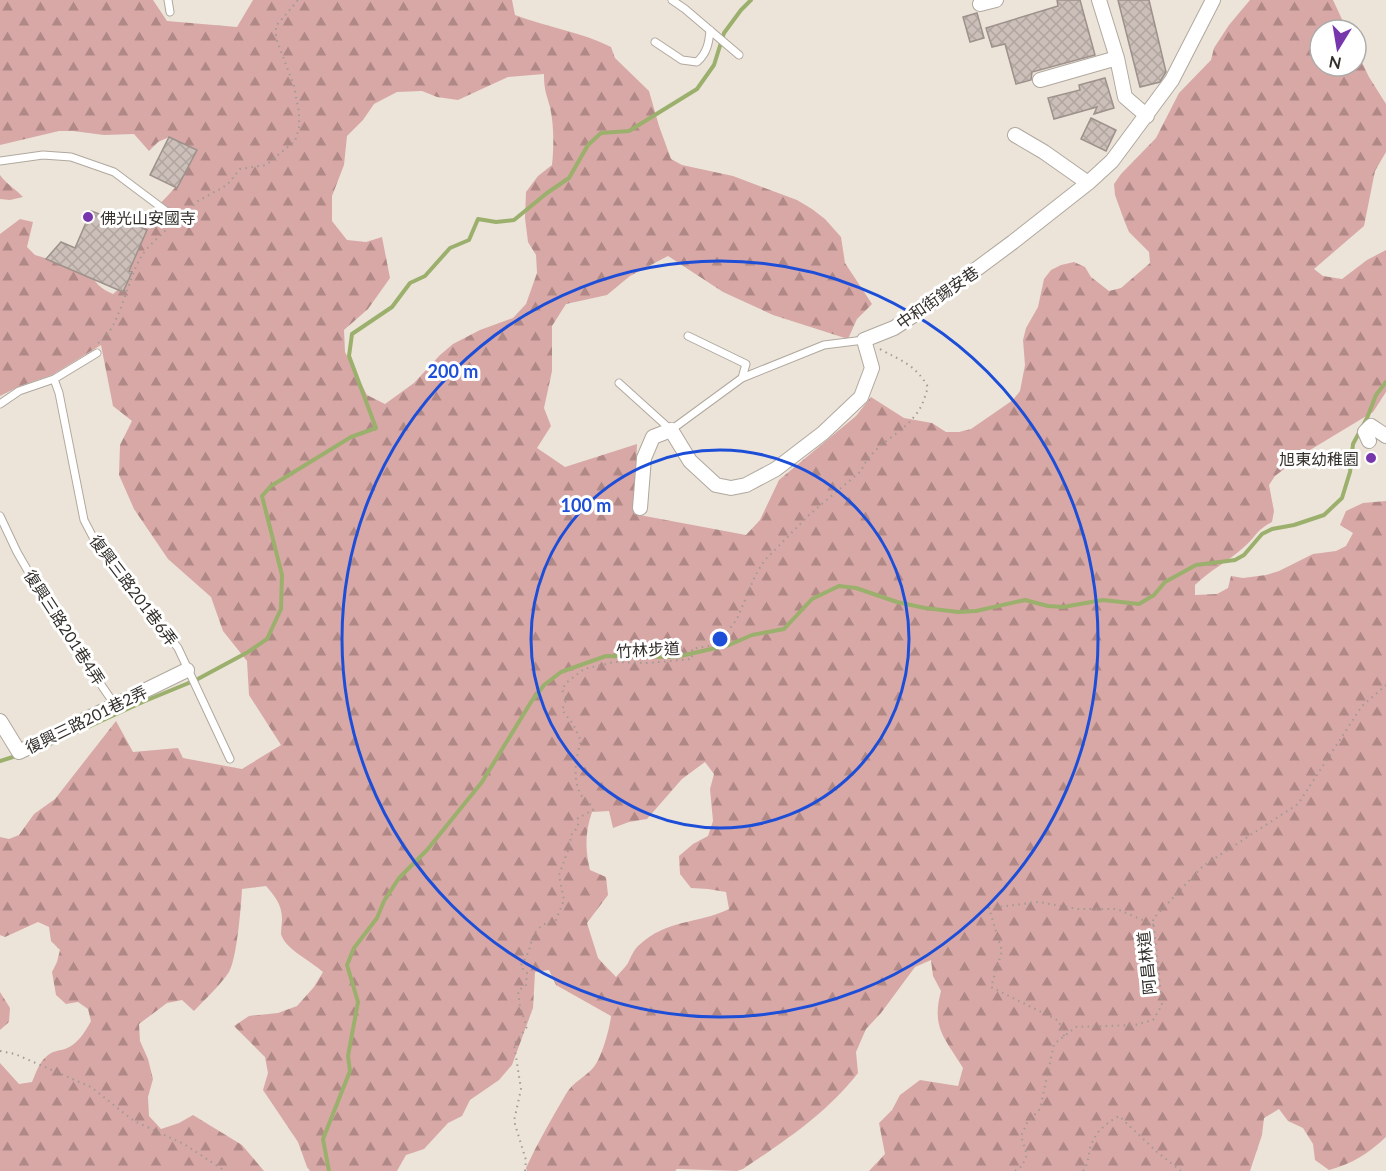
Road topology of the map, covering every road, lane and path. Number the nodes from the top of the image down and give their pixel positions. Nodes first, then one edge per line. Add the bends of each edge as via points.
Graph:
1 (168, 0) edge
2 (298, 0) edge
3 (672, 0) edge
4 (996, 0) edge
5 (1099, 0) edge
6 (1213, 0) edge
7 (980, 4) dead end
8 (170, 12) dead end
9 (710, 30) junction
10 (655, 42) dead end
11 (739, 55) dead end
12 (1117, 58) junction
13 (1040, 80) dead end
14 (1147, 116) junction
15 (1015, 135) dead end
16 (0, 161) edge
17 (1088, 183) junction
18 (170, 213) dead end
19 (688, 336) dead end
20 (864, 340) junction
21 (92, 347) dead end
22 (97, 353) dead end
23 (742, 378) junction
24 (54, 379) junction
25 (619, 383) dead end
26 (0, 404) edge
27 (671, 430) junction
28 (1386, 436) edge
29 (1369, 441) dead end
30 (640, 508) dead end
31 (0, 516) edge
32 (187, 670) junction
33 (1386, 685) edge
34 (115, 705) junction
35 (0, 721) edge
36 (230, 759) dead end
37 (1154, 925) junction
38 (1064, 1036) junction
39 (0, 1051) edge
40 (225, 1171) edge
41 (525, 1171) edge
42 (1015, 1171) edge
43 (1083, 1171) edge
44 (1181, 1171) edge

1 - 8 lane
2 - 21 path via 276,26 276,38 299,112 295,141 266,165 240,169 226,185 198,201 141,256 108,332
3 - 9 lane
4 - 7 street
5 - 12 street
6 - 14 street, 中和街錫安巷 via 1172,80
9 - 10 lane via 709,44 697,62 682,60
9 - 11 lane
12 - 13 street
12 - 14 street via 1125,97
14 - 17 street, 中和街錫安巷 via 1112,161
15 - 17 street
16 - 18 lane via 43,155 71,157 114,172
17 - 20 street, 中和街錫安巷 via 920,311 894,328
19 - 23 lane via 746,364
20 - 23 lane via 824,345
20 - 27 street via 872,368 861,397 776,469 746,485 716,485 690,461
20 - 41 path, 竹林步道 via 908,362 922,376 928,387 916,415 879,445 861,471 809,514 764,561 737,619 725,635 709,646 692,649 692,659 614,662 584,669 566,682 562,690 567,698 562,710 581,741 576,755 581,795 593,810 578,818 578,827 571,835 559,875 564,900 556,920 542,923 520,966 527,974 526,985 518,991 527,1027 514,1044 521,1089 514,1121 526,1160
22 - 24 lane
23 - 27 lane
24 - 26 lane via 19,391
24 - 32 lane, 復興三路201巷6弄 via 84,520 96,543 178,648
25 - 27 lane
27 - 30 street via 653,437 644,458
28 - 29 street via 1371,426 1365,432
31 - 34 lane, 復興三路201巷4弄 via 55,618
32 - 34 street, 復興三路201巷2弄
32 - 36 lane, 復興三路201巷6弄
33 - 37 path, 阿昌林道 via 1362,706 1298,804 1203,866 1153,919
34 - 35 street, 復興三路201巷2弄 via 20,753
37 - 38 path, 阿昌林道 via 1162,1005 1153,1020 1135,1025 1076,1027
37 - 38 path via 1118,909 1077,909 1039,902 989,908 1002,951 991,987 1059,1021
38 - 42 path via 1054,1044 1040,1109 1021,1136 1028,1155
39 - 40 path via 91,1087 134,1121 184,1144
43 - 44 path via 1102,1126 1119,1116

